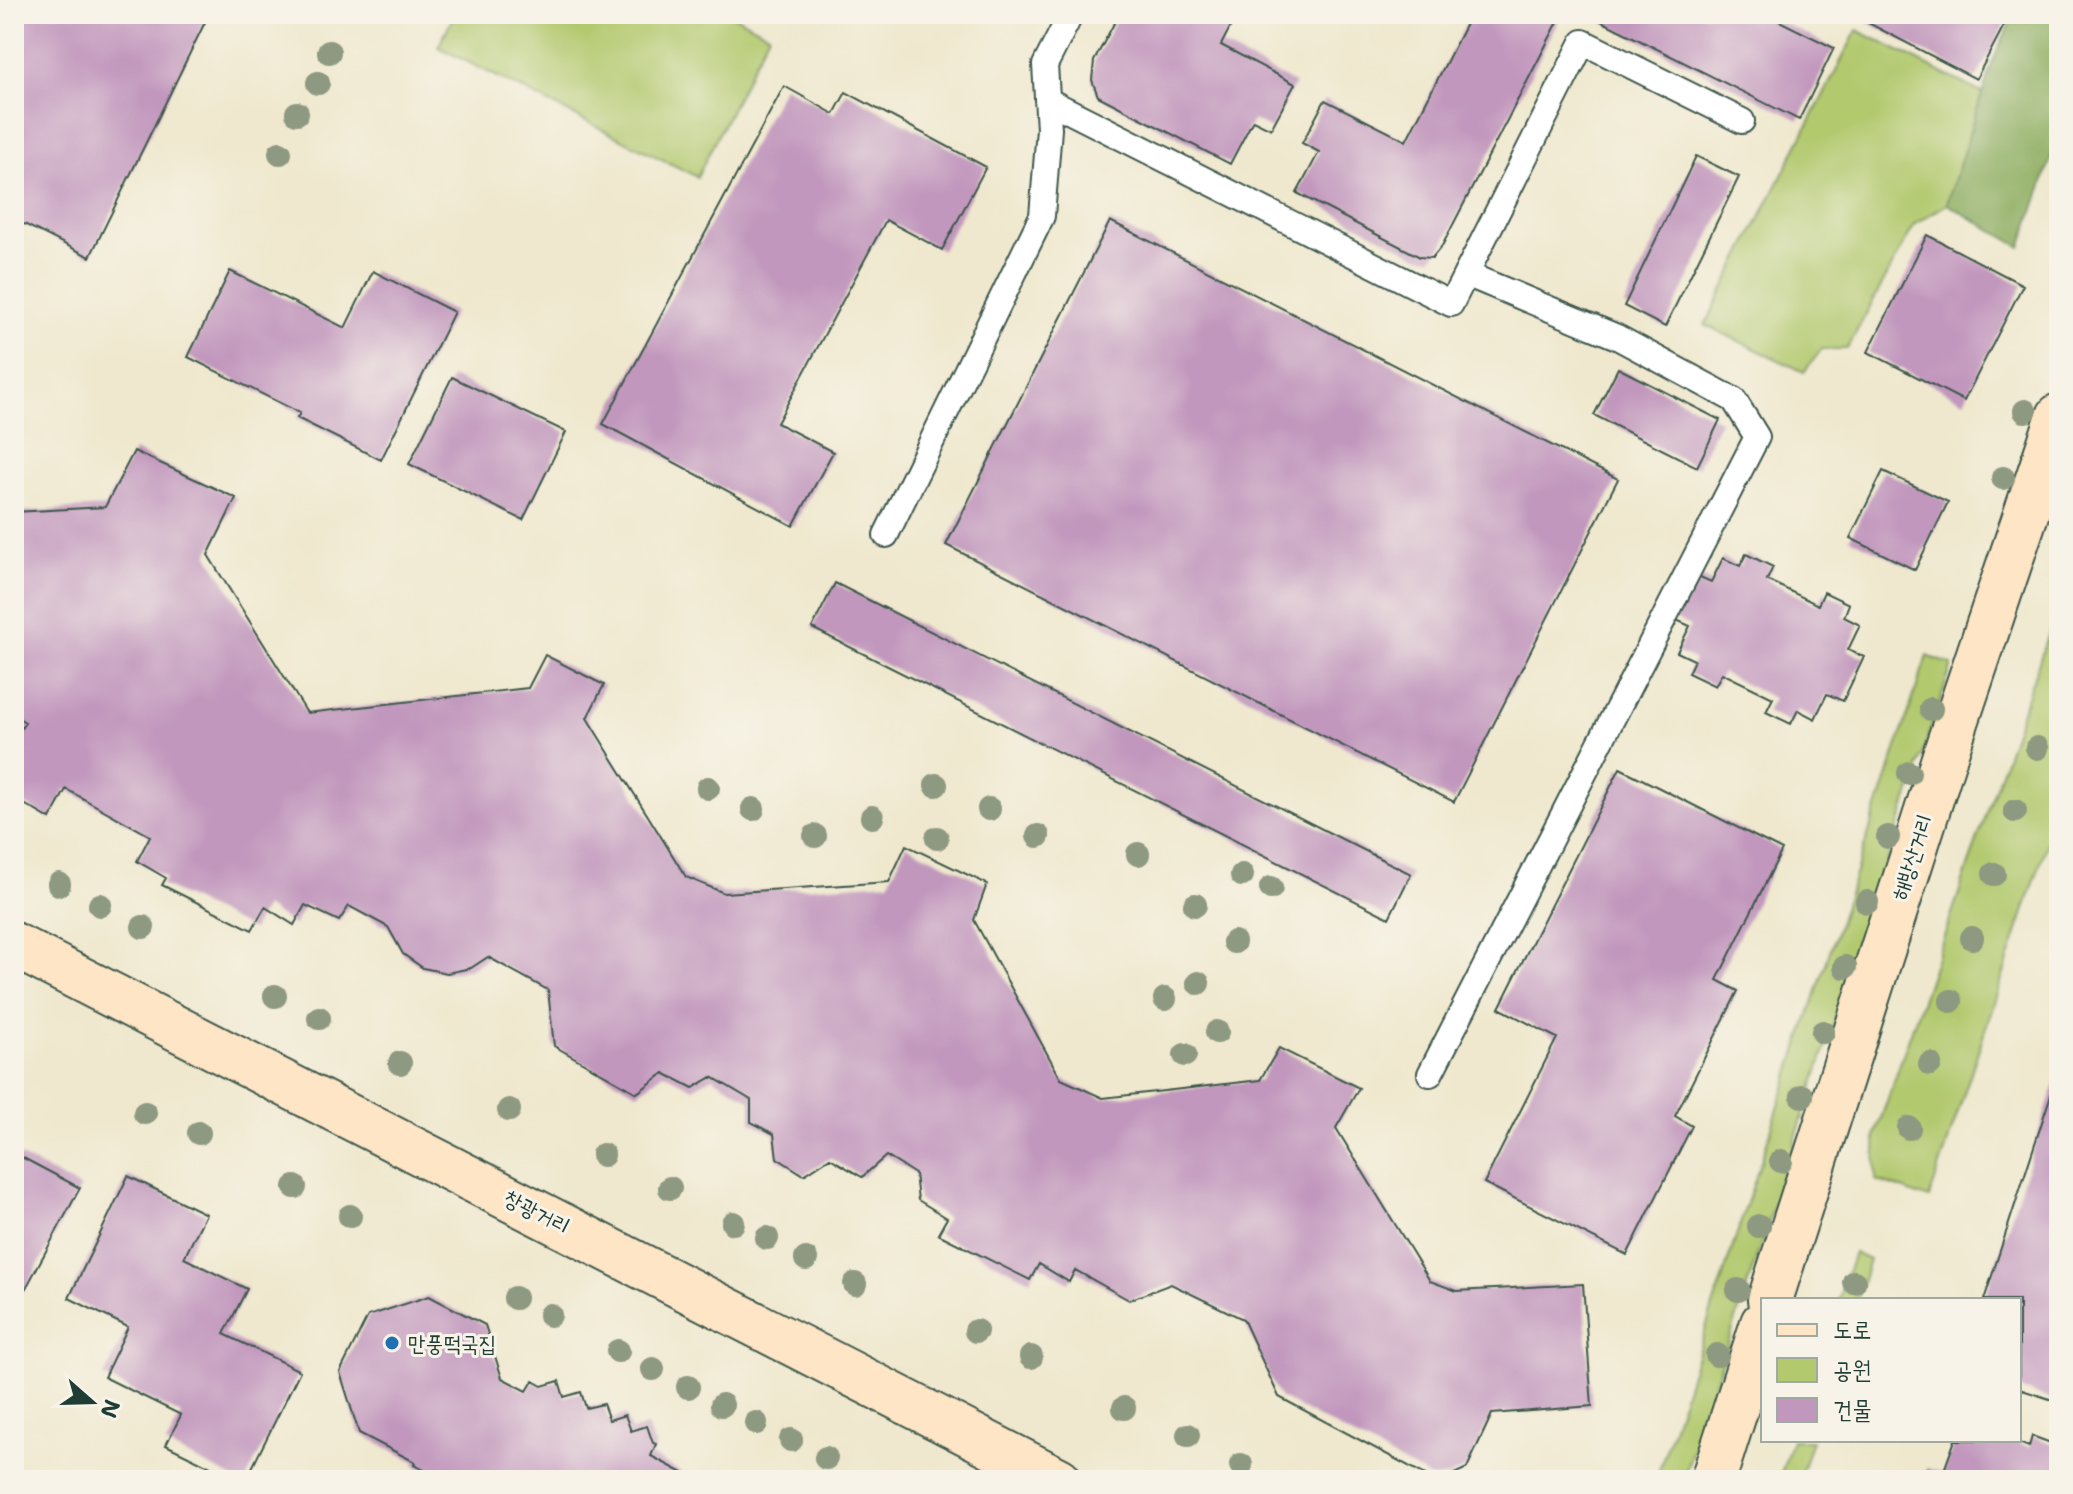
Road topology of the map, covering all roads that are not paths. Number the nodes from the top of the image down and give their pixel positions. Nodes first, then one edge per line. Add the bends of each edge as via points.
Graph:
1 (1071, 14) edge
2 (1047, 100) junction
3 (1742, 121) dead end
4 (1466, 274) junction
5 (2059, 416) edge
6 (886, 535) dead end
7 (14, 945) edge
8 (1430, 1074) dead end
9 (1771, 1298) edge
10 (1761, 1329) edge
11 (1059, 1480) edge
12 (1713, 1480) edge

1 - 2 lane via 1045,65
2 - 4 lane via 1451,304
2 - 6 lane via 1042,216
3 - 4 lane via 1583,42
4 - 8 lane via 1617,337 1734,400 1757,437
5 - 9 main road, 해방산거리
7 - 11 main road, 창광거리
10 - 12 main road

